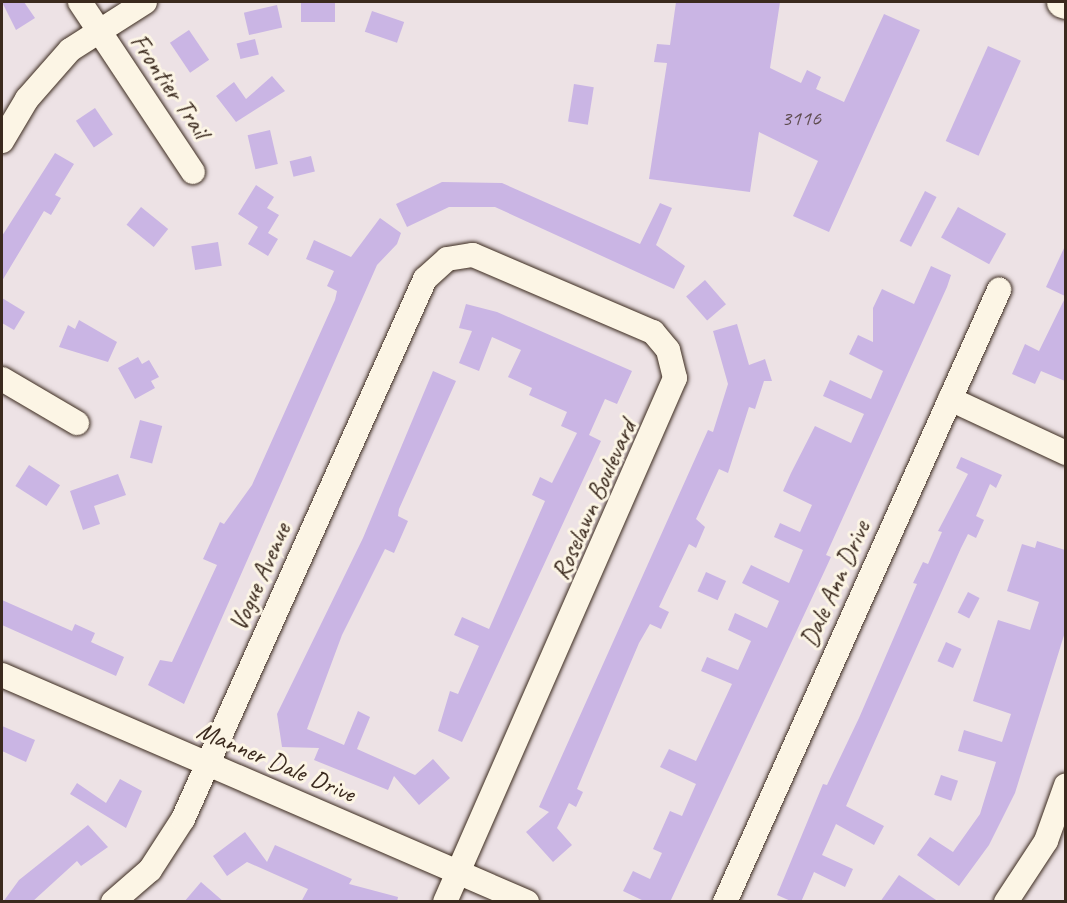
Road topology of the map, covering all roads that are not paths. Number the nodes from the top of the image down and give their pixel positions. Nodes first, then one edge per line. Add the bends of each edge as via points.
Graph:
1 (80, 2) edge
2 (145, 2) edge
3 (98, 29) junction
4 (2, 141) edge
5 (193, 172) dead end
6 (441, 263) joint
7 (999, 290) dead end
8 (2, 379) edge
9 (950, 399) junction
10 (77, 423) dead end
11 (1065, 453) edge
12 (2, 675) edge
13 (207, 764) junction
14 (1065, 785) edge
15 (459, 872) junction
16 (113, 902) edge
17 (445, 902) edge
18 (527, 902) edge
19 (725, 902) edge
20 (1006, 902) edge

1 - 3 street, Frontier Trail
2 - 3 street
3 - 4 street via 48,72
3 - 5 street, Frontier Trail
6 - 13 street, Vogue Avenue via 425,279
6 - 15 street, Roselawn Boulevard via 459,256 487,257 634,322 662,340 675,378
7 - 9 street, Dale Ann Drive
8 - 10 street
9 - 11 street
9 - 19 street, Dale Ann Drive
12 - 13 street, Manner Dale Drive
13 - 15 street, Manner Dale Drive
13 - 16 street, Vogue Avenue via 169,844 150,870
14 - 20 street via 1046,841
15 - 17 street, Roselawn Boulevard
15 - 18 street, Manner Dale Drive

